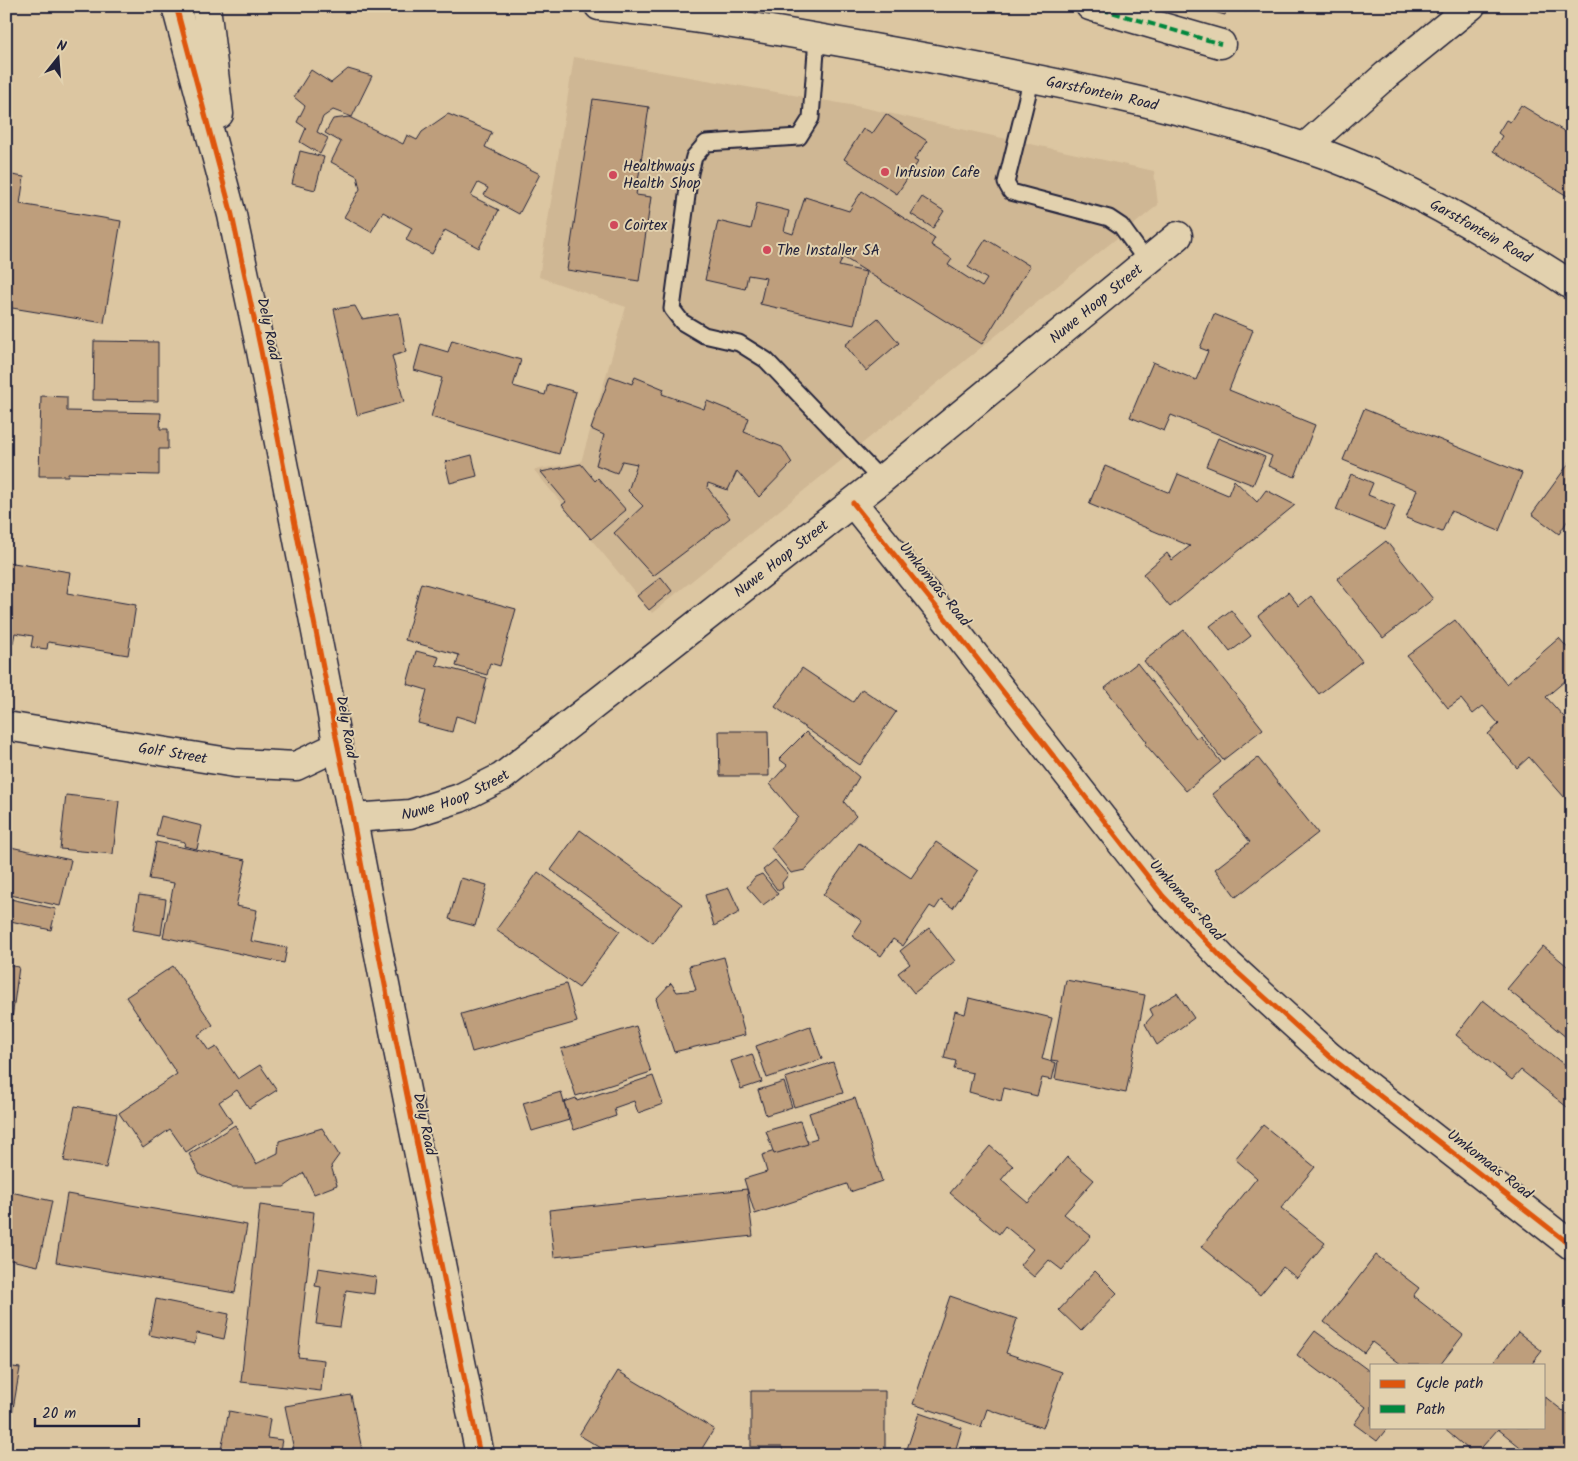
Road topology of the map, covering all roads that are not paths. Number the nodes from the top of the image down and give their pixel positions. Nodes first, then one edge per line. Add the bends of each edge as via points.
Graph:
1 (176, 6) edge
2 (206, 6) edge
3 (600, 6) edge
4 (1090, 6) edge
5 (1471, 6) edge
6 (817, 38) junction
7 (1222, 44) dead end
8 (1032, 77) junction
9 (1305, 147) junction
10 (232, 215) junction
11 (1178, 236) dead end
12 (1146, 262) junction
13 (1572, 286) edge
14 (881, 480) junction
15 (853, 503) junction
16 (6, 726) edge
17 (336, 747) junction
18 (353, 818) junction
19 (1572, 1246) edge
20 (480, 1455) edge

1 - 10 street, Dely Road
2 - 10 street, Dely Road
3 - 6 street, Garstfontein Road
4 - 7 street
5 - 9 street
6 - 8 street, Garstfontein Road
6 - 14 lane via 811,118 799,137 706,143 694,157 672,309 682,322 704,335 739,343 766,360
8 - 9 street, Garstfontein Road via 1158,105
8 - 12 lane via 1006,182 1011,192 1109,218 1121,226
9 - 13 street, Garstfontein Road via 1400,187 1459,218
10 - 17 street, Dely Road via 330,703
11 - 12 street, Nuwe Hoop Street
12 - 14 street, Nuwe Hoop Street
14 - 15 street, Nuwe Hoop Street
15 - 18 street, Nuwe Hoop Street via 502,777 460,798 410,814
15 - 19 street, Umkomaas Road via 1163,896 1226,962 1329,1056
16 - 17 street, Golf Street via 235,763 296,766
17 - 18 street, Dely Road
18 - 20 street, Dely Road

